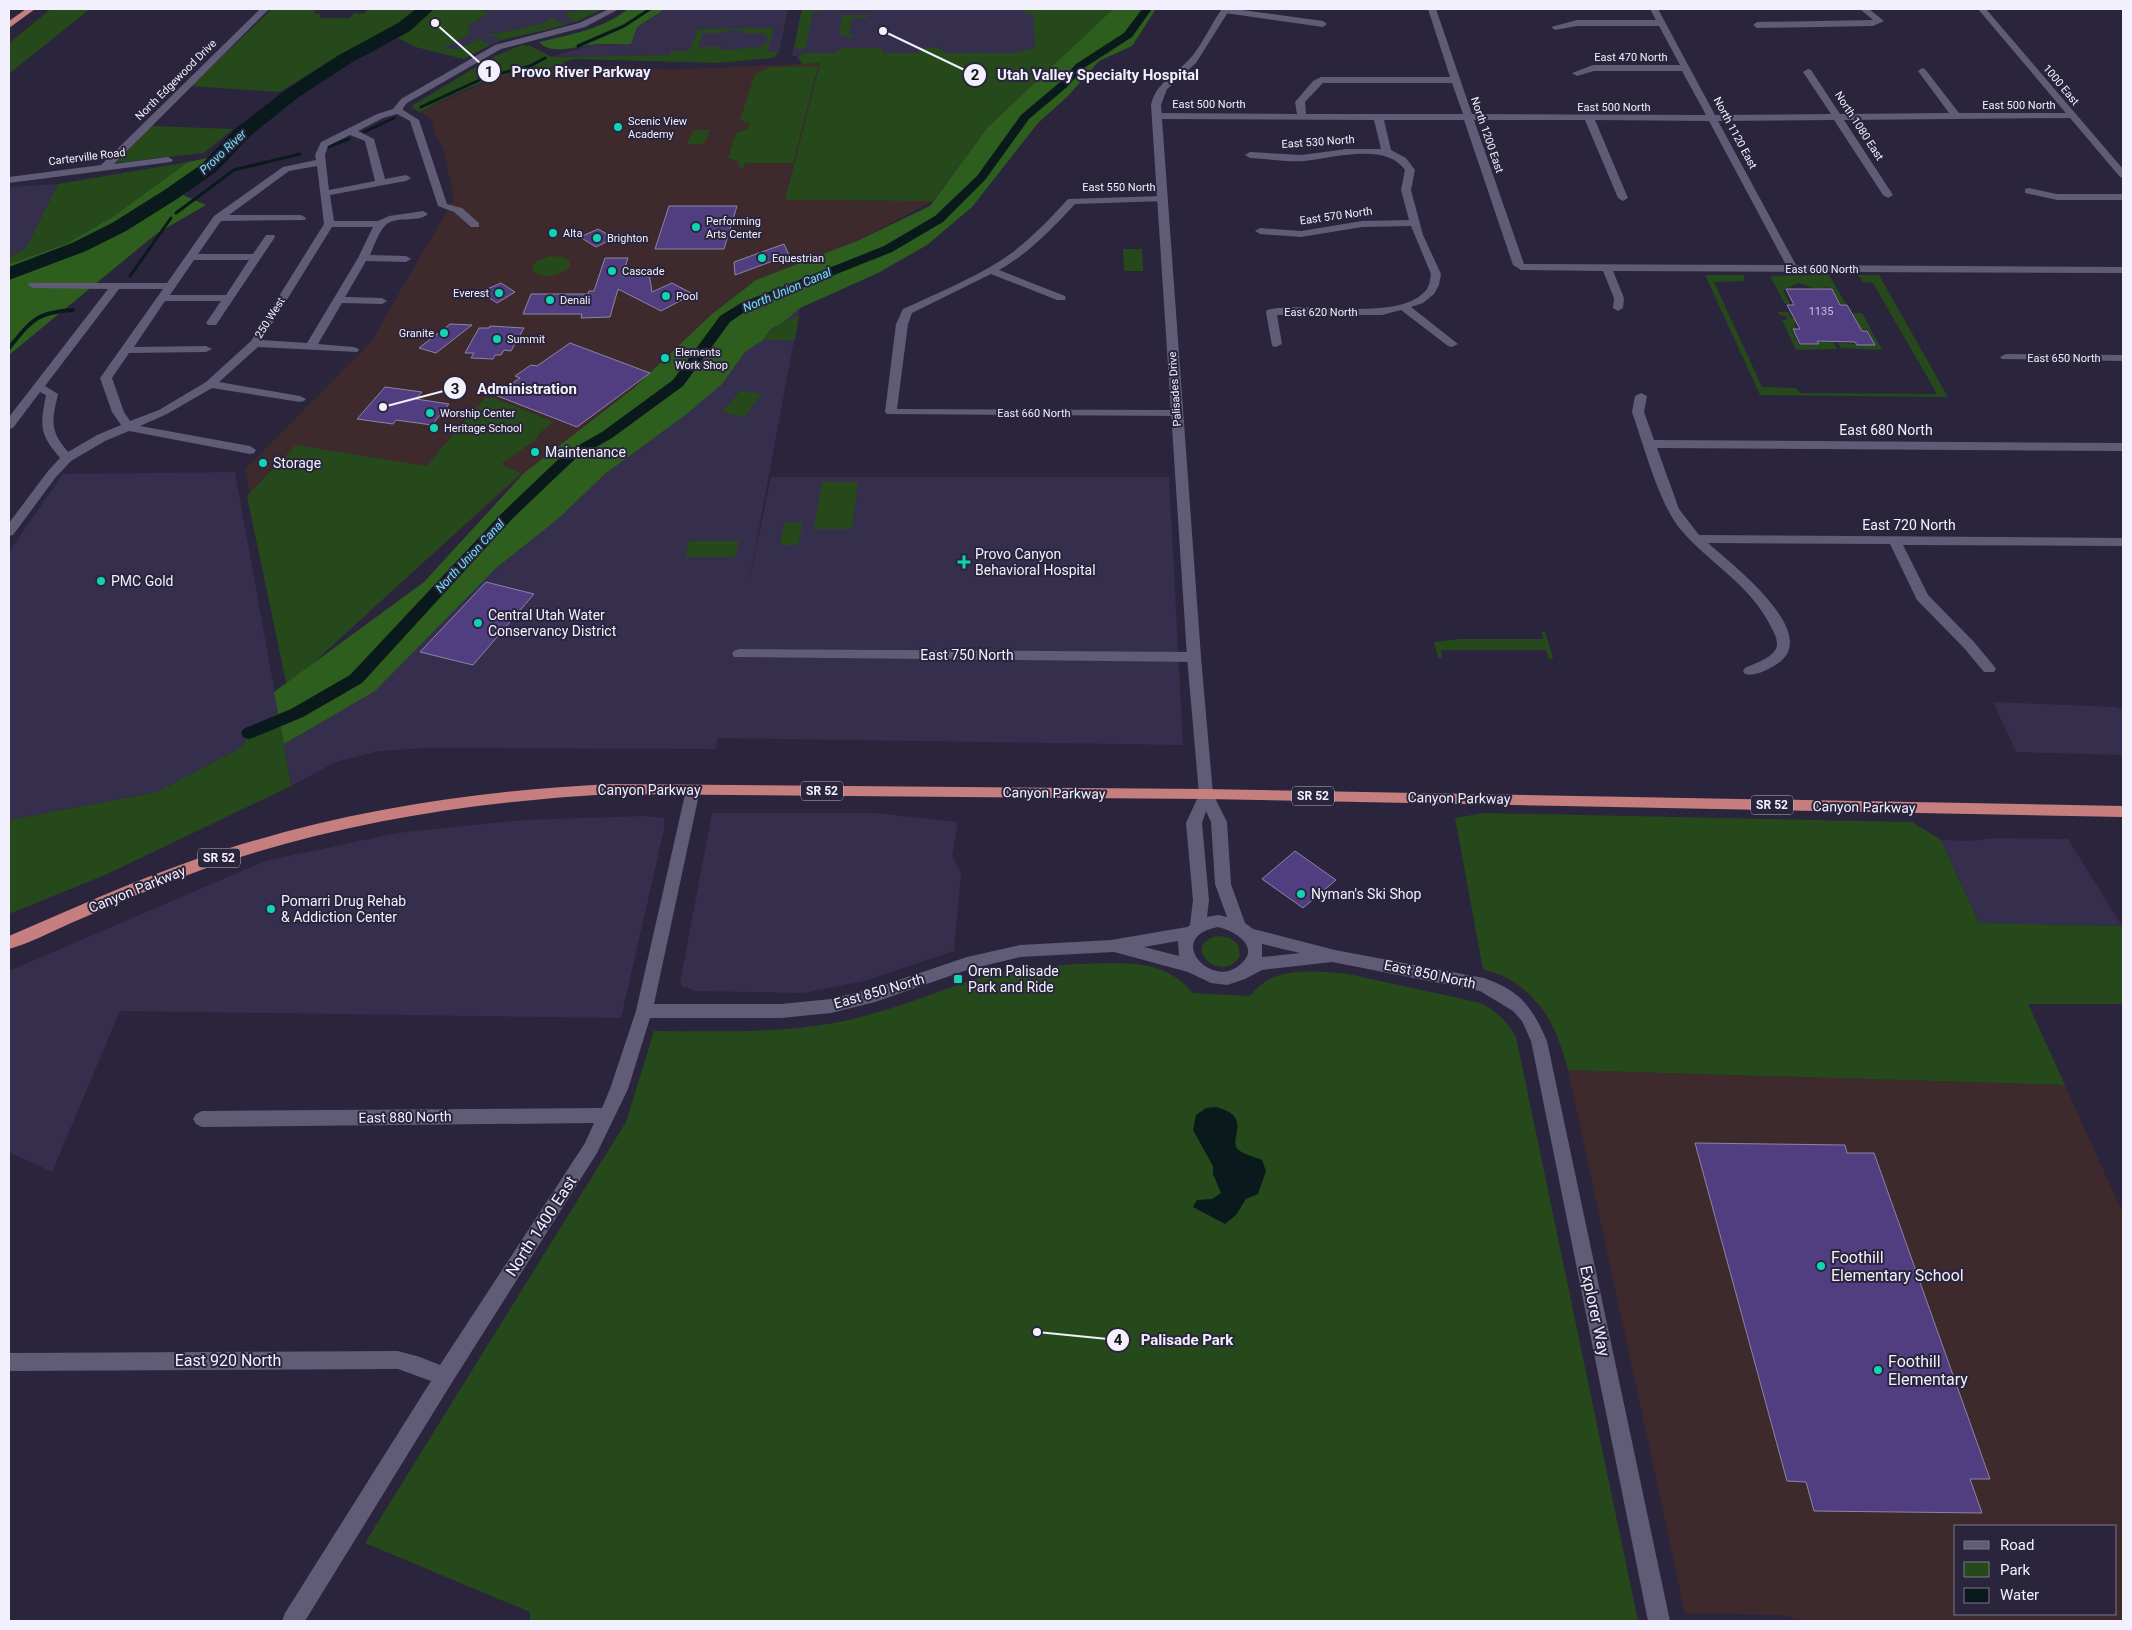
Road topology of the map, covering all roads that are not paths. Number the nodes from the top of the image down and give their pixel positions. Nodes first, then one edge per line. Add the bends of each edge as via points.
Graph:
1 (31, 9) edge
2 (265, 9) edge
3 (615, 9) edge
4 (1225, 9) edge
5 (1432, 9) edge
6 (1654, 9) edge
7 (1864, 9) edge
8 (1982, 9) edge
9 (1661, 23) junction
10 (1323, 24) dead end
11 (9, 25) edge
12 (1757, 25) dead end
13 (1555, 27) dead end
14 (1686, 68) junction
15 (1922, 71) dead end
16 (1808, 72) dead end
17 (1577, 73) dead end
18 (1455, 80) junction
19 (398, 109) junction
20 (1157, 116) junction
21 (1302, 116) junction
22 (1378, 116) junction
23 (1956, 116) junction
24 (2072, 116) junction
25 (1468, 117) junction
26 (1838, 117) junction
27 (1589, 118) junction
28 (1712, 118) junction
29 (350, 131) junction
30 (1387, 152) junction
31 (1250, 155) dead end
32 (168, 160) dead end
33 (322, 162) junction
34 (104, 168) junction
35 (2123, 175) edge
36 (406, 178) dead end
37 (9, 180) edge
38 (381, 183) junction
39 (2029, 191) dead end
40 (326, 193) junction
41 (1888, 195) dead end
42 (2123, 197) edge
43 (1623, 198) dead end
44 (1162, 200) junction
45 (423, 214) dead end
46 (218, 218) junction
47 (301, 218) dead end
48 (1414, 223) junction
49 (329, 224) junction
50 (380, 224) junction
51 (475, 225) dead end
52 (1260, 232) dead end
53 (270, 236) dead end
54 (191, 257) junction
55 (256, 257) junction
56 (363, 258) junction
57 (406, 259) dead end
58 (1521, 267) joint
59 (1607, 268) junction
60 (1793, 268) junction
61 (990, 270) junction
62 (2123, 270) edge
63 (33, 285) dead end
64 (116, 286) junction
65 (170, 286) junction
66 (162, 298) junction
67 (230, 298) junction
68 (1061, 298) dead end
69 (338, 300) junction
70 (382, 301) dead end
71 (1404, 307) junction
72 (1618, 308) dead end
73 (212, 323) dead end
74 (255, 343) junction
75 (1276, 344) dead end
76 (1452, 344) dead end
77 (311, 346) junction
78 (206, 349) dead end
79 (126, 350) junction
80 (353, 350) dead end
81 (2006, 357) dead end
82 (2123, 358) edge
83 (210, 384) junction
84 (37, 388) junction
85 (1641, 396) dead end
86 (300, 399) dead end
87 (1177, 414) junction
88 (9, 425) edge
89 (128, 427) junction
90 (1649, 444) junction
91 (2123, 447) edge
92 (250, 450) dead end
93 (67, 458) junction
94 (13, 520) edge
95 (9, 532) edge
96 (1695, 539) junction
97 (1894, 540) junction
98 (2123, 542) edge
99 (739, 654) dead end
100 (1194, 657) junction
101 (1989, 669) dead end
102 (1750, 671) dead end
103 (693, 790) junction
104 (1206, 794) junction
105 (2123, 812) edge
106 (1194, 929) junction
107 (1244, 930) junction
108 (9, 943) edge
109 (1111, 946) junction
110 (1335, 956) junction
111 (1192, 966) junction
112 (1248, 968) junction
113 (1519, 1006) joint
114 (644, 1011) junction
115 (608, 1115) junction
116 (202, 1119) dead end
117 (9, 1362) edge
118 (444, 1377) junction
119 (293, 1621) edge
120 (1659, 1621) edge

1 - 11 highway
2 - 34 street, North Edgewood Drive
3 - 19 street via 582,25 498,47 404,101
4 - 10 street
4 - 20 street, Palisades Drive via 1187,67 1160,90
5 - 18 street, North 1200 East
6 - 9 street, North 1120 East
7 - 12 street via 1879,20 1878,23
8 - 24 street, 1000 East
9 - 13 street via 1577,23
9 - 14 street, North 1120 East
14 - 17 street, East 470 North via 1593,68
14 - 28 street, North 1120 East
15 - 23 street
16 - 26 street, North 1080 East
18 - 21 street via 1321,80 1300,102
18 - 25 street, North 1200 East
19 - 29 street
19 - 51 street via 414,120 443,206 458,210
20 - 21 street, East 500 North
20 - 44 street, Palisades Drive
21 - 22 street, East 500 North
22 - 25 street, East 500 North
22 - 30 street
23 - 24 street, East 500 North
23 - 26 street, East 500 North
24 - 35 street, 1000 East
25 - 27 street, East 500 North
25 - 58 street, North 1200 East
26 - 28 street, East 500 North
26 - 41 street, North 1080 East
27 - 28 street, East 500 North
27 - 43 street
28 - 60 street, North 1120 East
29 - 33 street via 324,144 320,155
29 - 38 street via 369,139
30 - 31 street, East 530 North via 1346,152 1302,158
30 - 48 street via 1403,160 1410,170 1406,190
32 - 34 street, Carterville Road
33 - 40 street
33 - 46 street via 286,169
34 - 37 street, Carterville Road
36 - 38 street
38 - 40 street
39 - 42 street via 2057,197
40 - 49 street
44 - 61 street, East 550 North via 1076,200 1016,254
44 - 87 street, Palisades Drive
45 - 50 street via 389,219
46 - 47 street
46 - 54 street
48 - 52 street, East 570 North via 1362,224 1301,234
48 - 71 street via 1436,278 1424,297
49 - 50 street
49 - 74 street, 250 West
50 - 56 street
53 - 55 street
54 - 55 street
54 - 65 street
55 - 67 street
56 - 57 street
56 - 69 street
58 - 59 street, East 600 North
59 - 60 street, East 600 North
59 - 72 street via 1619,298
60 - 62 street, East 600 North
61 - 68 street
61 - 87 street, East 660 North via 907,311 902,324 891,412
63 - 64 street
64 - 65 street
64 - 84 street
65 - 66 street
66 - 67 street
66 - 79 street
67 - 73 street
69 - 70 street
69 - 77 street
71 - 75 street, East 620 North via 1382,312 1271,312
71 - 76 street
74 - 77 street
74 - 83 street, 250 West
77 - 80 street
78 - 79 street
79 - 89 street via 106,378 118,412
81 - 82 street, East 650 North
83 - 86 street
83 - 89 street, 250 West via 163,412
84 - 88 street
84 - 93 street via 52,394 47,419 50,440
85 - 90 street via 1638,412
87 - 100 street, Palisades Drive
89 - 92 street
89 - 93 street, 250 West
90 - 91 street, East 680 North
90 - 96 street via 1672,509
93 - 94 street, 250 West
94 - 95 street, 250 West
96 - 97 street, East 720 North
96 - 102 street via 1755,590 1768,605 1778,626 1783,638 1781,653
97 - 98 street, East 720 North
97 - 101 street via 1922,597
99 - 100 street, East 750 North
100 - 104 street, Palisades Drive
103 - 104 highway, Canyon Parkway / SR 52
103 - 108 highway, Canyon Parkway / SR 52 via 611,789 532,793 359,820 198,865
103 - 114 street, North 1400 East
104 - 105 highway, Canyon Parkway / SR 52
104 - 106 street, Palisades Drive via 1194,823 1202,900
104 - 107 street, Palisades Drive via 1219,822 1223,884
106 - 107 street via 1218,921
106 - 109 street, East 850 North
106 - 111 street via 1184,949
107 - 110 street, East 850 North
107 - 112 street via 1254,942 1256,952
109 - 111 street, East 850 North
109 - 114 street, East 850 North via 1020,951 967,964 875,996 831,1006 781,1011
110 - 112 street, East 850 North
110 - 113 street, East 850 North via 1484,986
111 - 112 street via 1214,977 1238,975
113 - 120 street, Explorer Way via 1532,1023 1539,1041
114 - 115 street, North 1400 East
115 - 116 street, East 880 North
115 - 118 street, North 1400 East via 592,1148
117 - 118 street, East 920 North via 398,1360
118 - 119 street, North 1400 East

